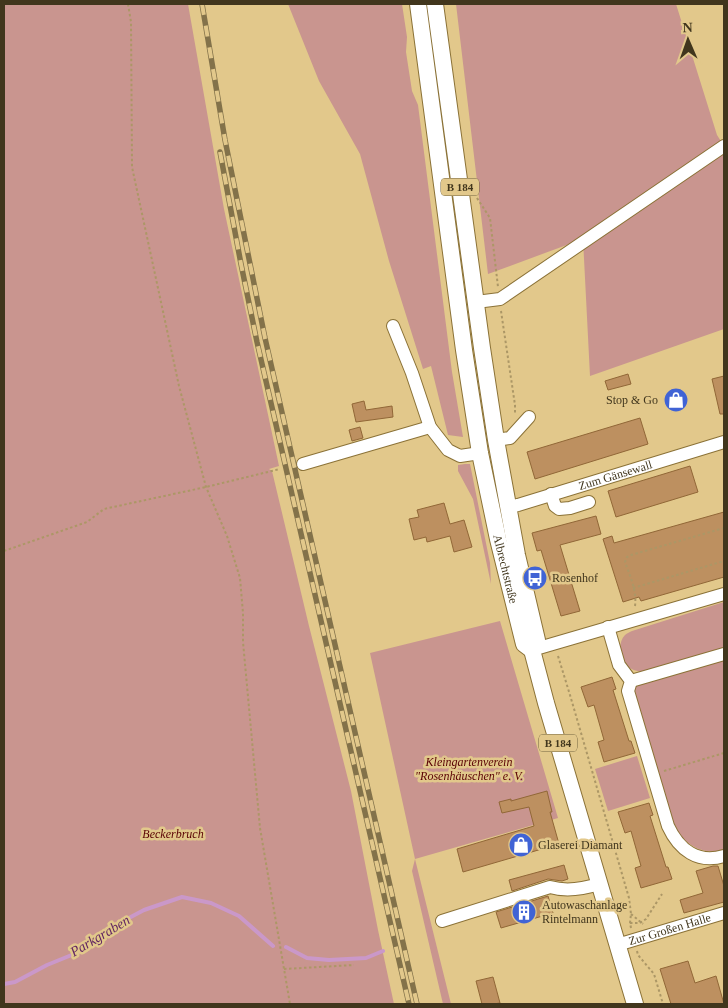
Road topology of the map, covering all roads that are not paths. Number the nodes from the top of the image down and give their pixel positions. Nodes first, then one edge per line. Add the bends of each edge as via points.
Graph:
1 (418, 4) edge
2 (435, 4) edge
3 (724, 146) edge
4 (476, 302) junction
5 (393, 326) dead end
6 (529, 417) dead end
7 (430, 427) junction
8 (503, 439) junction
9 (724, 442) edge
10 (480, 453) junction
11 (303, 464) dead end
12 (551, 494) junction
13 (589, 502) dead end
14 (508, 507) junction
15 (724, 594) edge
16 (608, 627) junction
17 (532, 650) junction
18 (724, 654) edge
19 (632, 681) junction
20 (724, 856) edge
21 (599, 884) junction
22 (723, 916) edge
23 (442, 921) dead end
24 (617, 944) junction
25 (635, 1004) edge

1 - 10 main road, B 184
2 - 4 main road, B 184
3 - 4 street via 500,299
4 - 8 main road, B 184
5 - 7 street
6 - 8 street
7 - 10 street via 448,450 460,456
7 - 11 street
8 - 14 main road, B 184
9 - 12 street, Zum Gänsewall via 663,455
10 - 17 main road, Albrechtstraße / B 184 via 524,644
12 - 13 street via 559,509
12 - 14 street, Zum Gänsewall
14 - 17 main road, Albrechtstraße / B 184 via 537,640
15 - 16 street
16 - 17 street
16 - 19 street via 619,665
17 - 21 main road, Albrechtstraße / B 184
18 - 19 street
19 - 20 street via 628,691 672,835 690,853 701,858
21 - 23 street via 583,889 550,887
21 - 24 main road, Albrechtstraße / B 184
22 - 24 street, Zur Großen Halle
24 - 25 main road, Albrechtstraße / B 184

